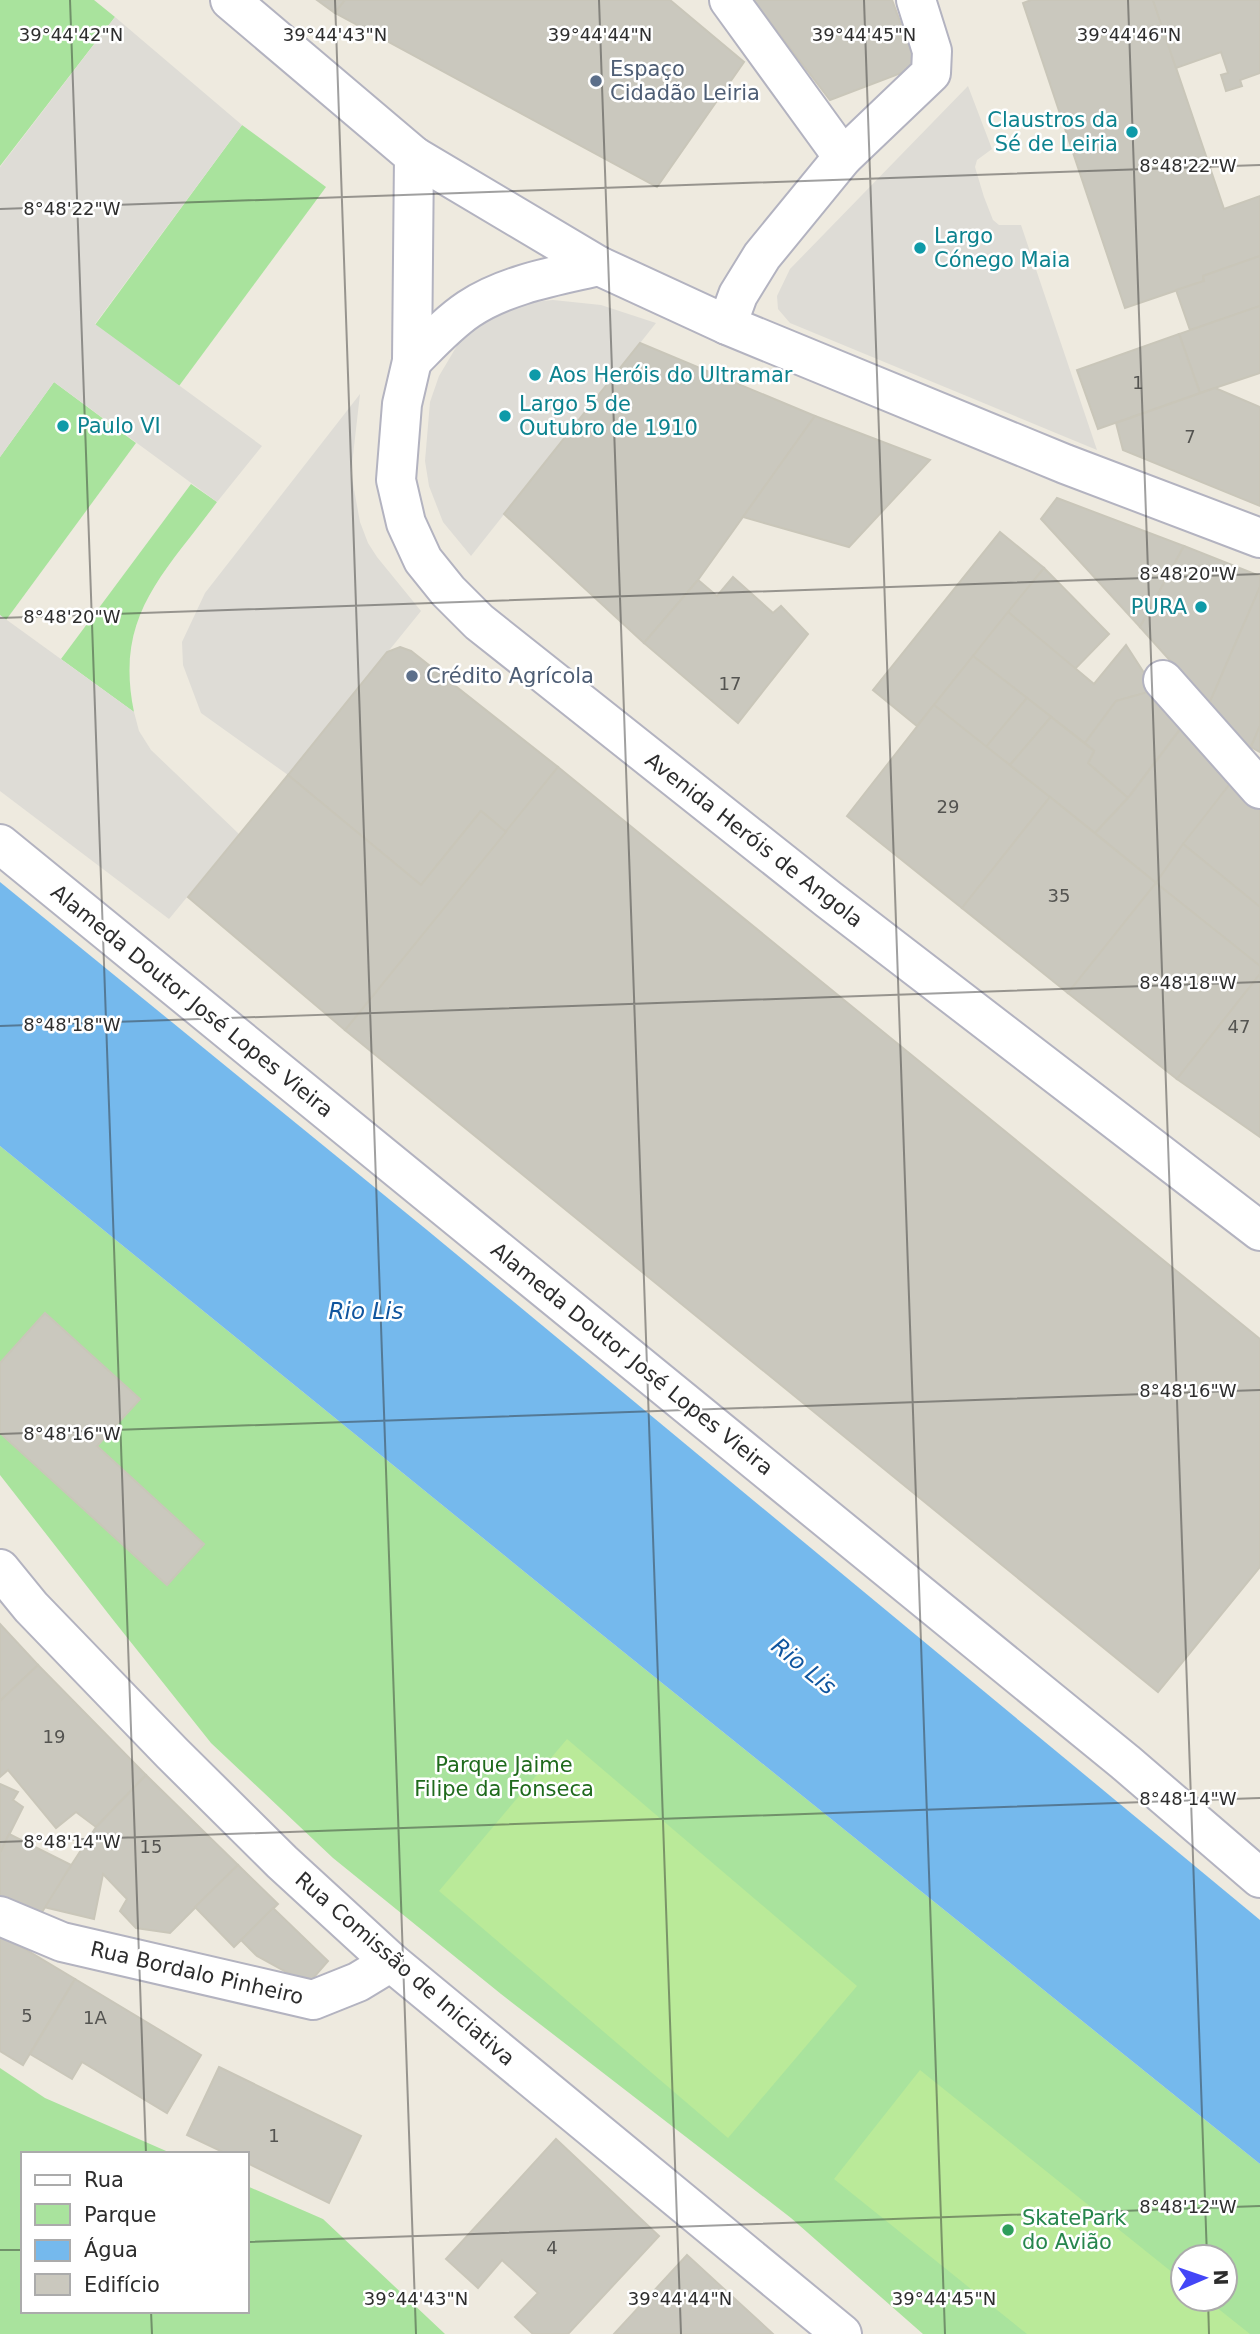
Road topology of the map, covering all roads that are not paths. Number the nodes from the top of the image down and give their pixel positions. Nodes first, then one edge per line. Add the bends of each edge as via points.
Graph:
1 (230, 0) edge
2 (729, 0) edge
3 (916, 0) edge
4 (414, 156) junction
5 (843, 157) junction
6 (599, 266) junction
7 (727, 325) junction
8 (412, 361) junction
9 (1260, 538) edge
10 (1163, 680) dead end
11 (1260, 789) edge
12 (0, 844) edge
13 (1260, 1231) edge
14 (0, 1569) edge
15 (1260, 1878) edge
16 (0, 1916) edge
17 (391, 1962) junction
18 (842, 2334) edge

1 - 4 street
2 - 5 street
3 - 5 street via 932,51 932,74
4 - 6 street
4 - 8 street
5 - 7 street via 762,256 738,295
6 - 7 street
6 - 8 street via 497,294 454,321
7 - 9 street via 1065,464
8 - 13 street, Avenida Heróis de Angola via 402,404 396,480 406,523 423,560 448,591 480,622 828,899
10 - 11 street
12 - 15 street, Alameda Doutor José Lopes Vieira via 1125,1762
14 - 17 street, Rua Comissão de Iniciativa via 172,1753
16 - 17 street, Rua Bordalo Pinheiro via 62,1942 313,2000 358,1982
17 - 18 street, Rua Comissão de Iniciativa

